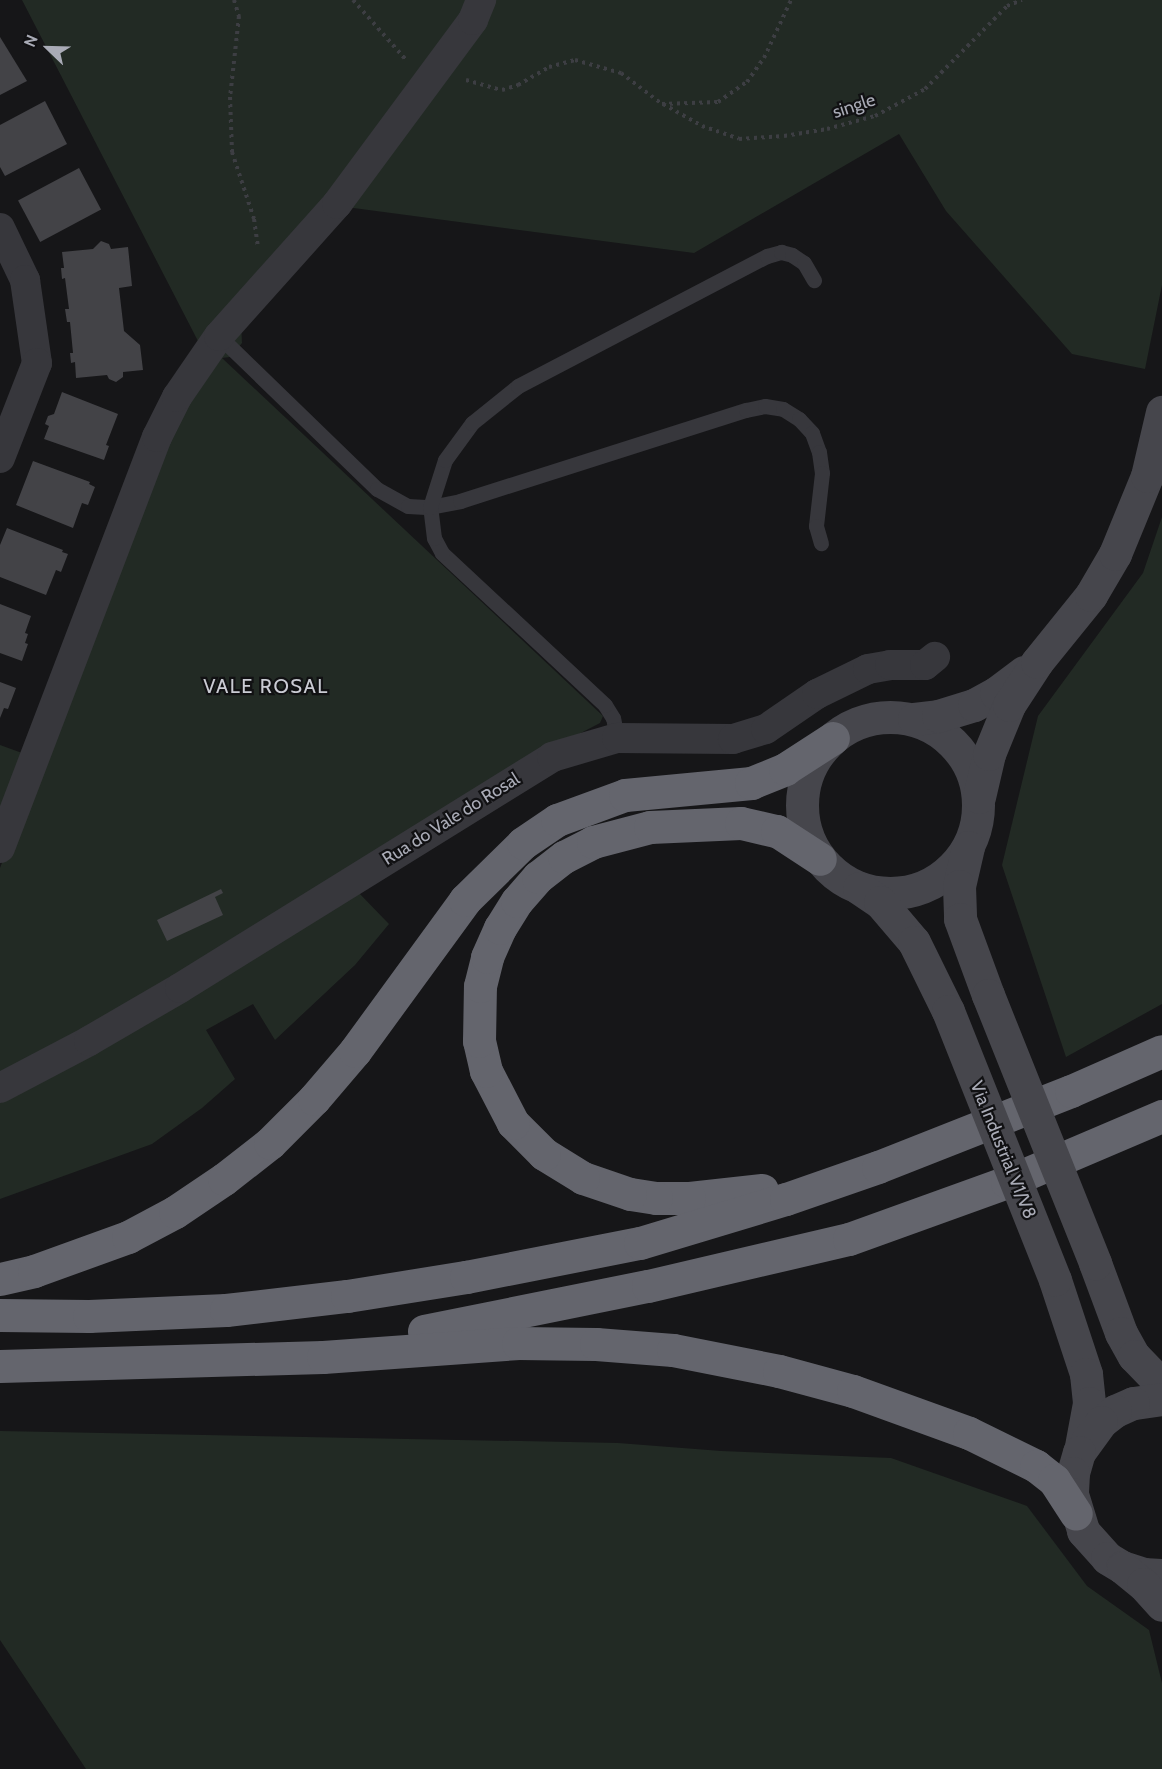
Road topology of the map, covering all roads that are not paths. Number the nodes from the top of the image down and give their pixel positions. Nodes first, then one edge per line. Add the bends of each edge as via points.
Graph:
1 (481, 0) edge
2 (0, 228) edge
3 (814, 280) dead end
4 (219, 336) junction
5 (1162, 412) edge
6 (0, 458) edge
7 (430, 507) junction
8 (821, 543) dead end
9 (935, 657) dead end
10 (1037, 662) junction
11 (914, 719) junction
12 (617, 738) junction
13 (833, 738) junction
14 (978, 800) junction
15 (970, 844) junction
16 (0, 849) edge
17 (820, 859) junction
18 (846, 882) junction
19 (1162, 1051) edge
20 (0, 1088) edge
21 (1162, 1116) edge
22 (878, 1167) junction
23 (0, 1280) edge
24 (0, 1316) edge
25 (236, 1360) junction
26 (0, 1366) edge
27 (1162, 1385) edge
28 (1162, 1399) edge
29 (1079, 1452) junction
30 (1076, 1514) junction
31 (1122, 1567) junction
32 (1162, 1575) edge
33 (1162, 1605) edge

1 - 4 street via 473,20 337,204
2 - 6 street via 25,280 37,363
3 - 7 lane via 804,263 792,255 781,252 767,256 518,386 472,423 455,443 445,460
4 - 7 lane via 377,489 408,506
4 - 16 street via 177,397 157,437
5 - 10 main road via 1147,476 1115,554 1091,595
7 - 8 lane via 765,406 783,409 812,433 822,473 816,526
7 - 12 lane via 434,538 442,553 605,705 614,718
9 - 12 street, Rua do Vale do Rosal via 925,665 868,669 817,694 766,729 733,739
10 - 11 main road via 974,705
10 - 14 main road via 998,730
11 - 13 main road via 879,717 854,724
11 - 14 main road via 946,736 959,749 975,781
12 - 20 street, Rua do Vale do Rosal via 552,757 180,988
13 - 17 main road via 812,764 802,796 805,829
13 - 23 highway via 785,769 751,783 625,795 549,826 523,843 465,900 355,1051 270,1143 175,1212 128,1237
14 - 15 main road
15 - 18 main road via 947,872 916,890 880,892
15 - 27 main road, bridge via 959,886 960,919 1122,1333 1134,1356
17 - 18 main road
17 - 22 highway via 777,831 720,822 624,832 564,857 538,877 500,928 480,986 479,1041 498,1098 528,1139 566,1169 605,1187 656,1198 689,1198 803,1183
18 - 29 main road, Via Industrial V1/V8, bridge via 880,902 897,919 914,942 948,1011 1055,1280 1086,1374 1089,1403
19 - 22 highway
21 - 25 highway via 1007,1182 849,1239 448,1327
22 - 24 highway via 640,1243 466,1277 225,1310
25 - 26 highway
25 - 30 highway via 560,1342 645,1347 714,1357 853,1391 969,1432 1036,1466 1054,1480
28 - 29 main road via 1133,1403 1116,1411 1101,1422
29 - 30 main road, Via Industrial V1/V8 via 1073,1473
30 - 31 main road via 1093,1546
31 - 32 main road
31 - 33 main road

